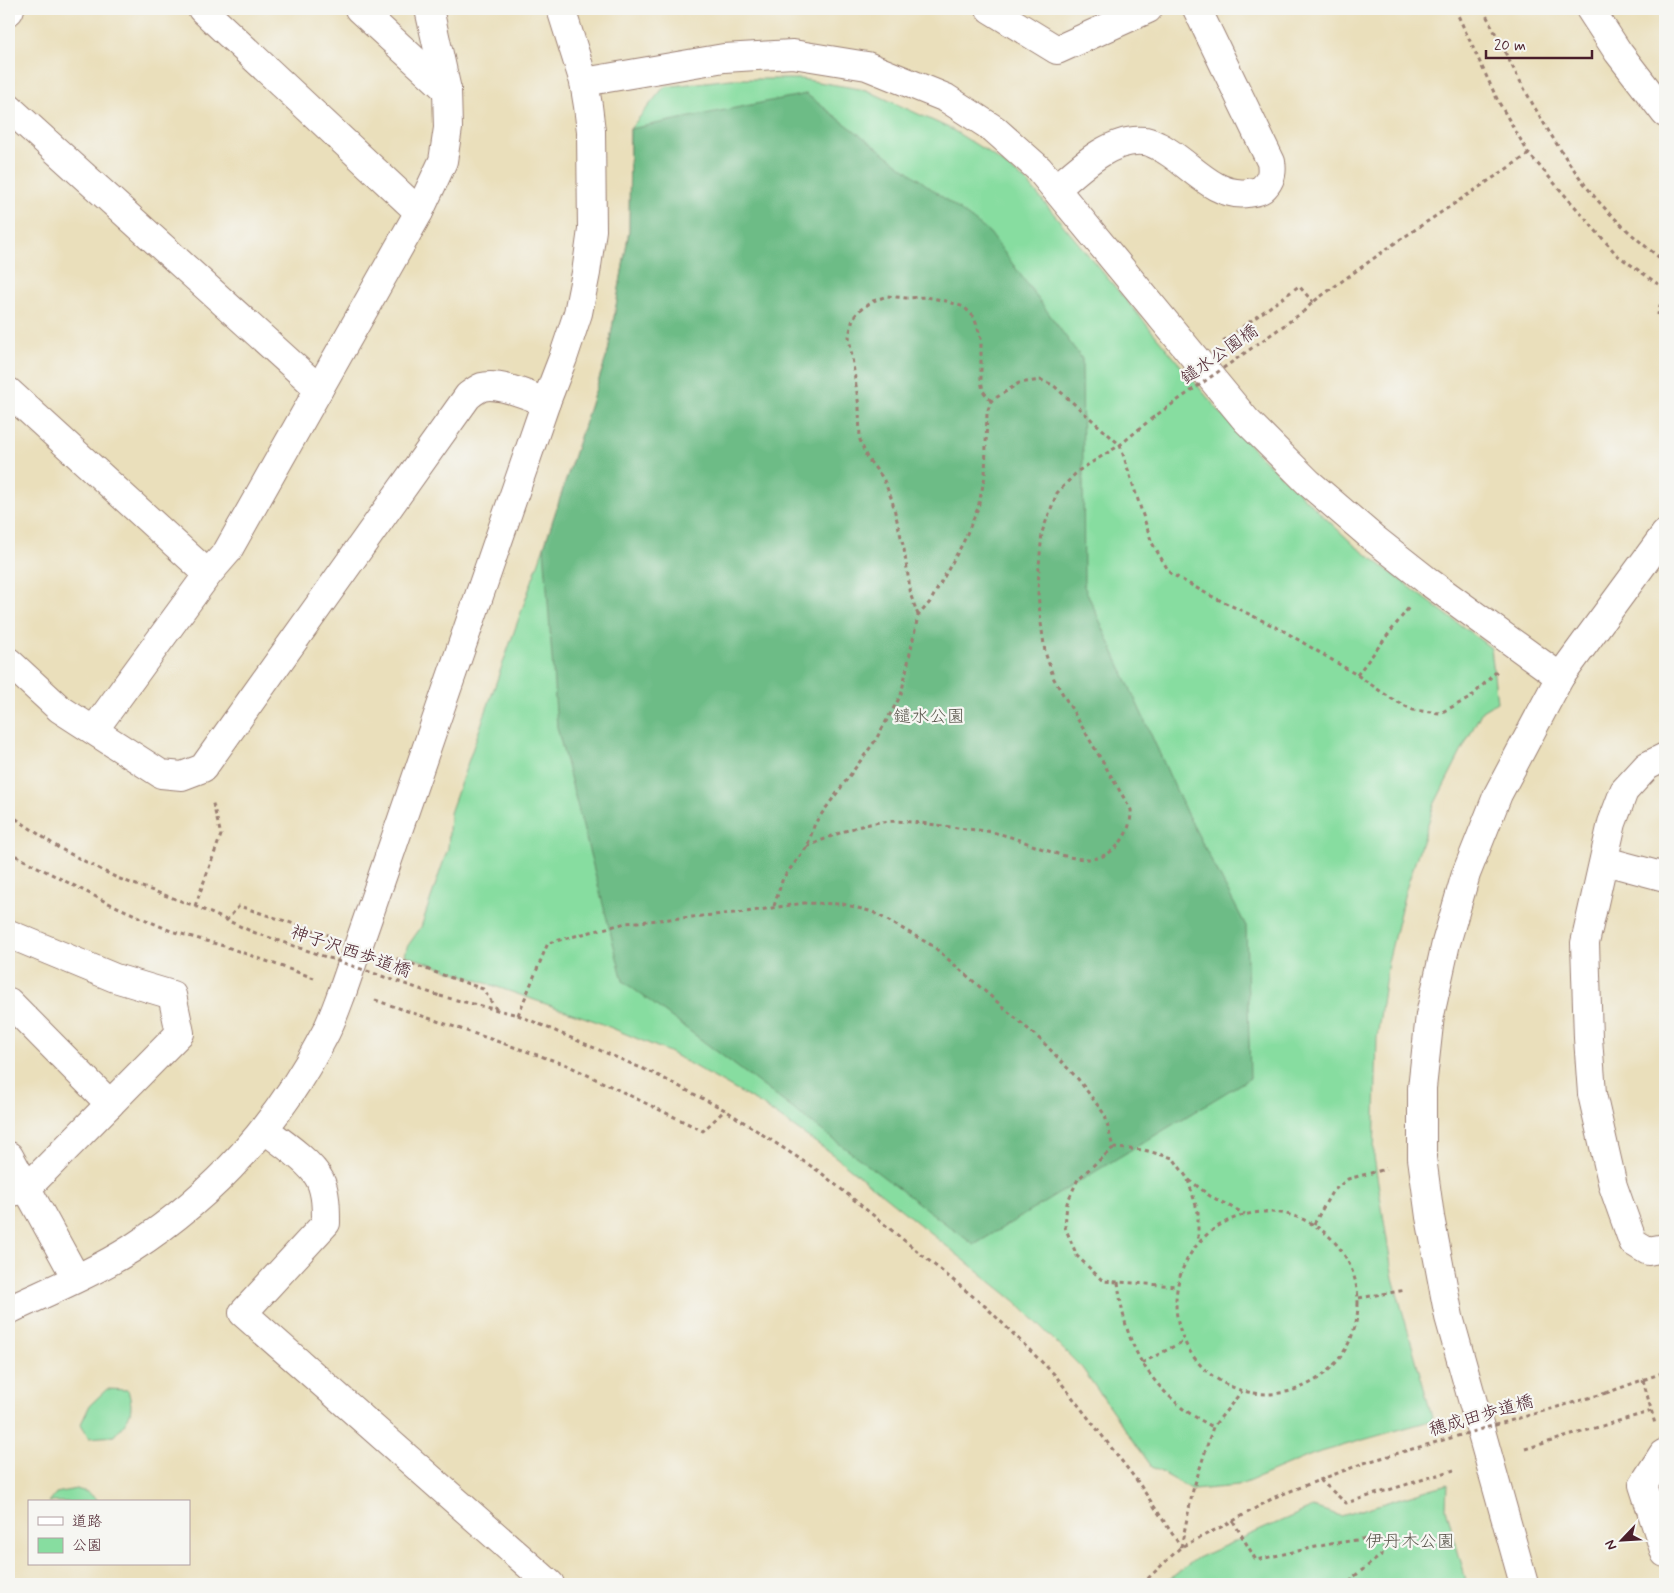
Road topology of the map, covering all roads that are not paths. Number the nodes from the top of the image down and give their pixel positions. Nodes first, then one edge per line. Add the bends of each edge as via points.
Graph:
1 (202, 9) edge
2 (359, 9) edge
3 (430, 9) edge
4 (562, 9) edge
5 (990, 9) edge
6 (1148, 9) edge
7 (1197, 9) edge
8 (1590, 9) edge
9 (1108, 17) edge
10 (1017, 19) edge
11 (584, 82) junction
12 (448, 90) junction
13 (9, 108) edge
14 (1665, 113) edge
15 (1056, 189) junction
16 (419, 212) junction
17 (319, 389) junction
18 (9, 392) edge
19 (546, 402) junction
20 (1665, 534) edge
21 (208, 574) junction
22 (9, 662) edge
23 (1560, 676) junction
24 (94, 730) junction
25 (1665, 758) edge
26 (1605, 860) junction
27 (1665, 877) edge
28 (9, 934) edge
29 (9, 1002) edge
30 (110, 1104) junction
31 (265, 1130) junction
32 (9, 1156) edge
33 (18, 1191) edge
34 (1665, 1248) edge
35 (76, 1278) junction
36 (9, 1310) edge
37 (1664, 1453) edge
38 (1665, 1553) edge
39 (550, 1584) edge
40 (1524, 1584) edge

1 - 16 street
2 - 12 street
3 - 12 street
4 - 11 street
5 - 10 street
6 - 9 street
7 - 15 street via 1271,162 1273,172 1268,183 1259,191 1239,194 1217,188 1167,150 1146,140 1133,140 1092,158
8 - 14 street
9 - 10 street via 1057,50
11 - 15 street via 734,57 793,54 868,66 946,98 994,129 1039,169
11 - 19 street via 592,131 592,230 578,313
12 - 16 street via 448,128 443,161
13 - 17 street
15 - 23 street via 1246,420 1309,482 1429,582
16 - 17 street
17 - 21 street via 226,552
18 - 21 street
19 - 24 street via 492,386 468,396 203,768 182,776 161,774
19 - 31 street via 343,990 306,1070
20 - 23 street
21 - 24 street
22 - 24 street via 60,709
23 - 40 street via 1498,794 1466,874 1430,1015 1422,1088 1422,1158 1442,1284
25 - 26 street via 1647,766 1624,791 1612,823
26 - 27 street
26 - 34 street via 1585,943 1592,1094 1613,1186 1633,1242 1648,1251
28 - 30 street via 115,978 172,995 180,1033
29 - 30 street
30 - 33 street
31 - 35 street via 193,1204 130,1250
31 - 39 street via 298,1155 320,1179 326,1201 326,1222 243,1313
32 - 33 street
33 - 35 street
35 - 36 street
37 - 38 street via 1643,1485

